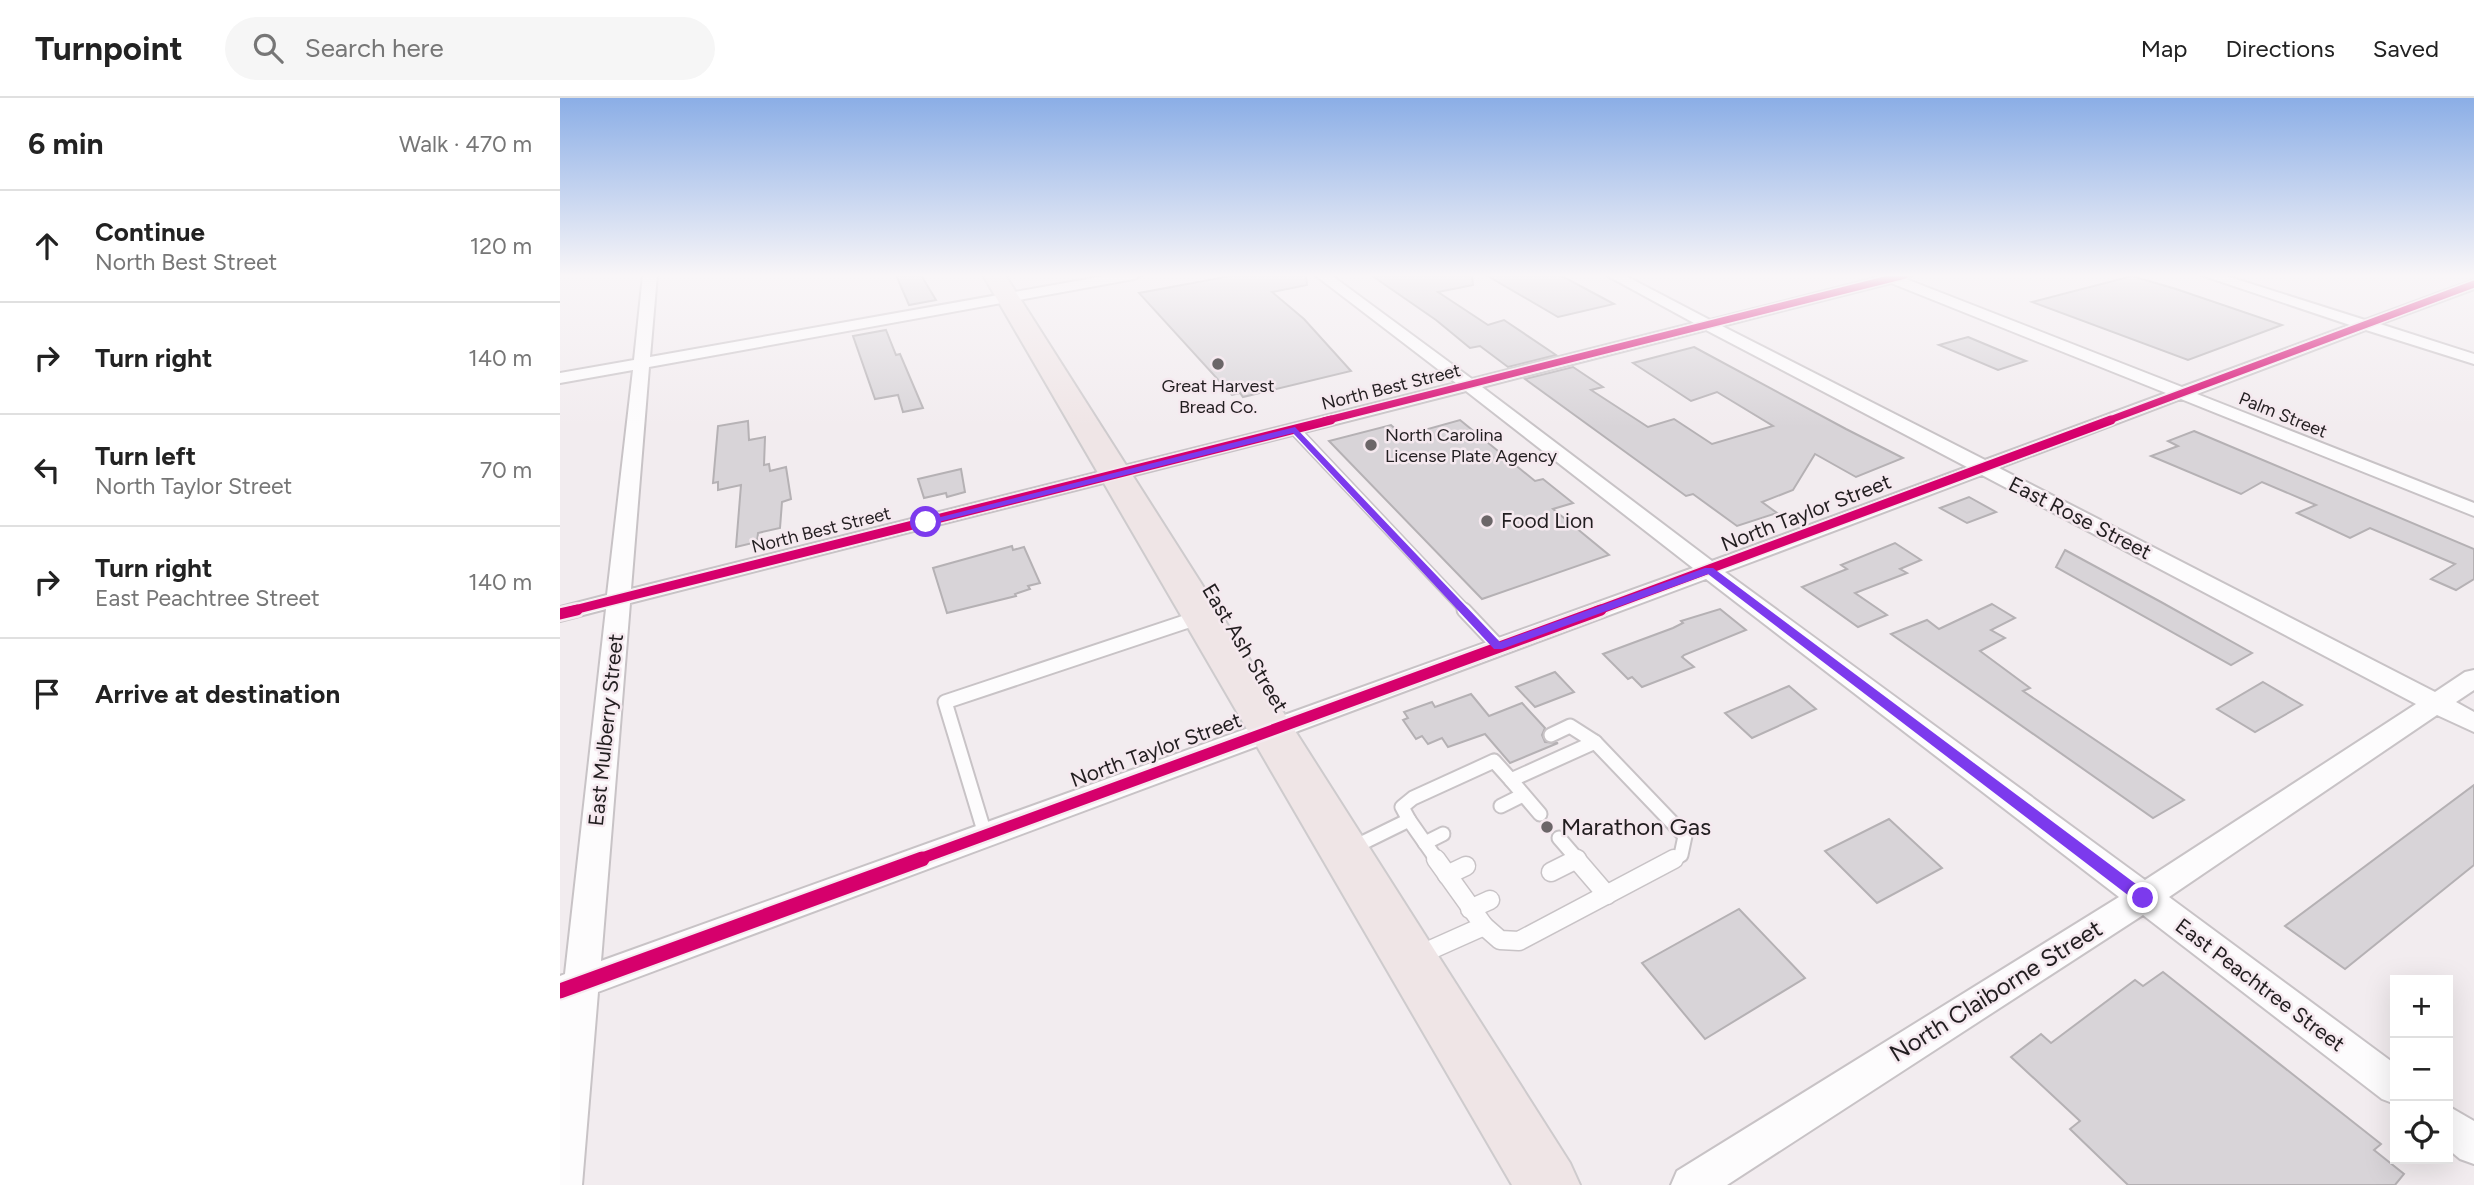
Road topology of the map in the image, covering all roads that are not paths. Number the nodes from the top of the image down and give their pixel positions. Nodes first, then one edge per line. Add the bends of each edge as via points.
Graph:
1 (645, 326) edge
2 (818, 326) edge
3 (1024, 326) edge
4 (1390, 326) edge
5 (1706, 326) edge
6 (1710, 326) edge
7 (2015, 326) edge
8 (2368, 326) joint
9 (2474, 359) edge
10 (642, 363) junction
11 (560, 378) edge
12 (1469, 385) junction
13 (2179, 393) junction
14 (1295, 430) junction
15 (1981, 467) junction
16 (1117, 475) junction
17 (2474, 510) edge
18 (1709, 570) junction
19 (619, 598) junction
20 (560, 614) edge
21 (1203, 616) junction
22 (1498, 646) junction
23 (2474, 678) edge
24 (2437, 703) junction
25 (2474, 723) edge
26 (1271, 729) junction
27 (1551, 735) dead end
28 (1595, 742) junction
29 (1511, 780) junction
30 (1523, 795) junction
31 (1501, 806) dead end
32 (1540, 814) dead end
33 (1409, 820) junction
34 (985, 834) junction
35 (1443, 834) dead end
36 (1559, 838) dead end
37 (1425, 843) junction
38 (1345, 851) junction
39 (1577, 859) junction
40 (1466, 866) dead end
41 (1551, 872) dead end
42 (1447, 875) junction
43 (1607, 895) junction
44 (2143, 898) junction
45 (1490, 900) dead end
46 (1471, 909) junction
47 (1484, 926) junction
48 (1411, 959) junction
49 (571, 987) edge
50 (2390, 1082) edge
51 (2453, 1129) edge
52 (2474, 1145) edge
53 (562, 1185) edge
54 (1548, 1185) edge
55 (1690, 1185) edge

1 - 10 street, East Mulberry Street
2 - 10 street
3 - 16 main road, East Ash Street
4 - 12 street, East Peachtree Street
5 - 12 street, North Best Street
6 - 15 street, East Rose Street
7 - 13 street, Palm Street
8 - 9 street
8 - 13 street, North Taylor Street
10 - 11 street
10 - 19 street, East Mulberry Street
12 - 14 street, North Best Street
12 - 18 street, East Peachtree Street
13 - 15 street, North Taylor Street
13 - 17 street, Palm Street
14 - 16 street, North Best Street
14 - 22 lane
15 - 18 street, North Taylor Street
15 - 24 street, East Rose Street
16 - 19 street, North Best Street
16 - 21 main road, East Ash Street
18 - 22 street, North Taylor Street
18 - 44 street, East Peachtree Street
19 - 20 street, North Best Street
19 - 49 street, East Mulberry Street
21 - 26 main road, East Ash Street
21 - 34 lane via 945,702
22 - 26 street, North Taylor Street
23 - 24 street, North Claiborne Street
24 - 25 street, East Rose Street
24 - 44 street, North Claiborne Street
26 - 34 street, North Taylor Street
26 - 38 main road, East Ash Street
27 - 28 lane via 1570,726
28 - 29 lane
28 - 43 lane via 1685,836 1681,855
29 - 30 lane
29 - 33 lane via 1499,759 1413,798 1402,807
30 - 31 lane
30 - 32 lane
33 - 37 lane
33 - 38 lane
34 - 49 street, North Taylor Street
35 - 37 lane
36 - 39 lane
37 - 42 lane
38 - 48 main road, East Ash Street
39 - 41 lane
39 - 43 lane
40 - 42 lane
42 - 46 lane
43 - 47 lane via 1519,941 1500,940
44 - 50 street, East Peachtree Street
44 - 55 street, North Claiborne Street
45 - 46 lane
46 - 47 lane
47 - 48 lane
48 - 54 main road, East Ash Street
49 - 53 street, East Mulberry Street
51 - 52 street

